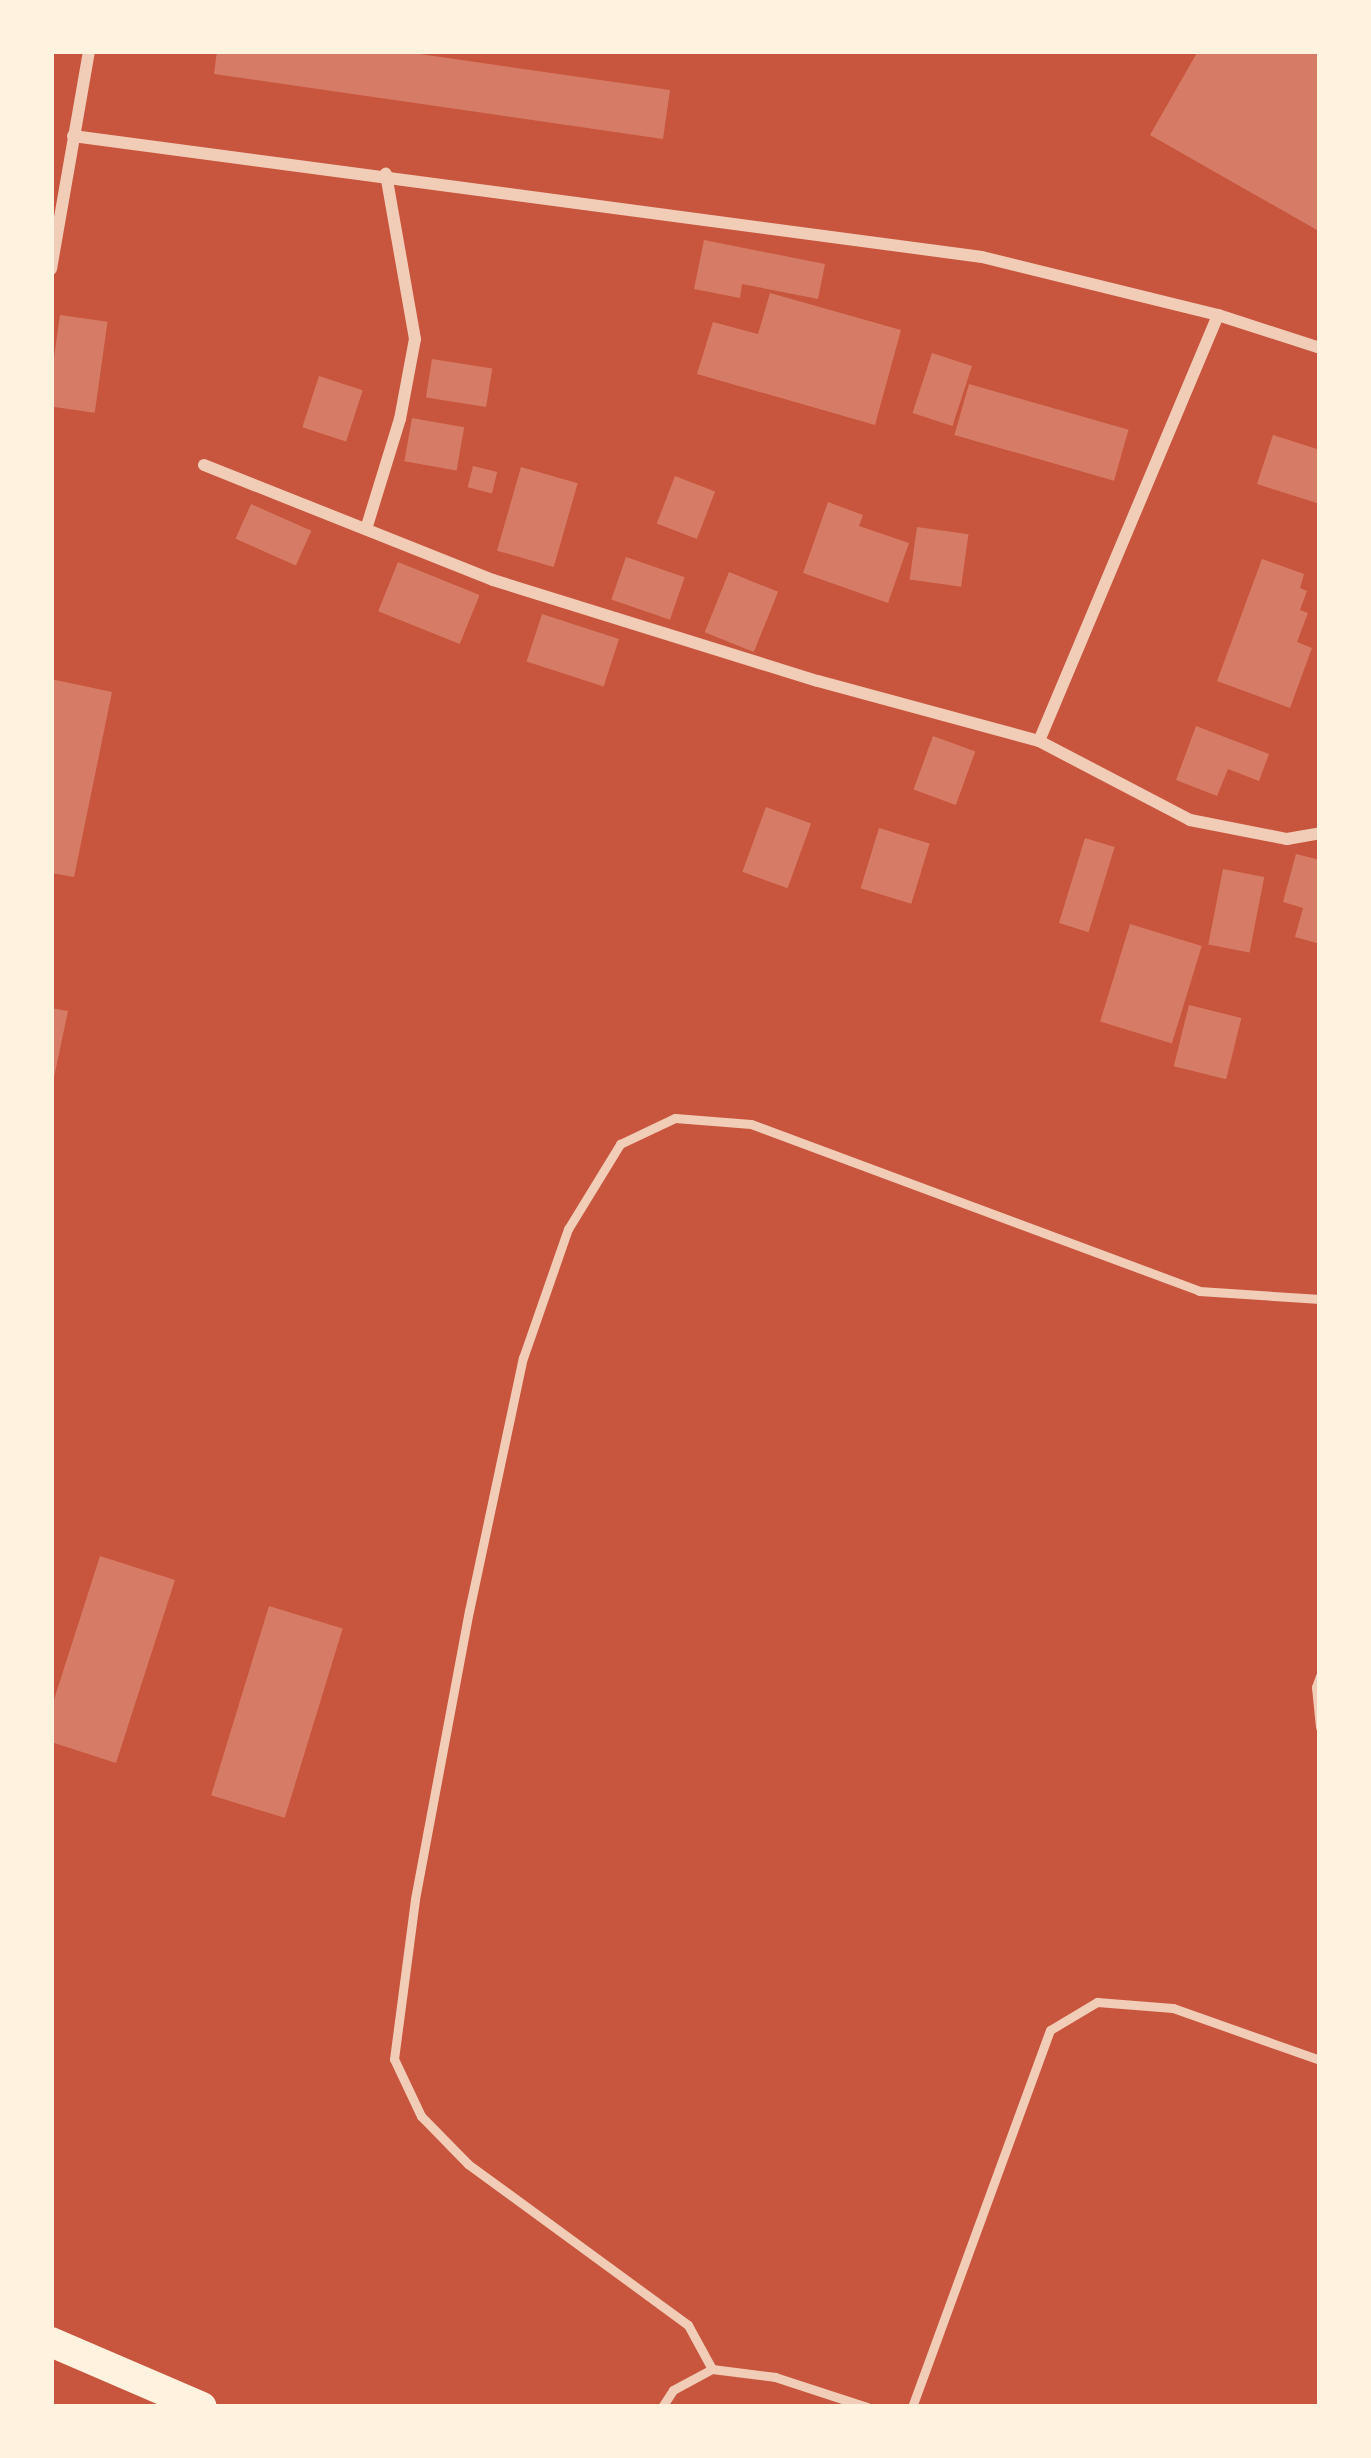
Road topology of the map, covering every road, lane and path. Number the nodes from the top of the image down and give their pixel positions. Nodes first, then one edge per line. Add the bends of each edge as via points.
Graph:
1 (89, 51) edge
2 (74, 136) junction
3 (386, 174) junction
4 (51, 269) edge
5 (1218, 315) junction
6 (1320, 348) edge
7 (204, 465) dead end
8 (368, 526) junction
9 (1039, 741) junction
10 (1320, 832) edge
11 (1320, 1299) edge
12 (1320, 1676) edge
13 (1320, 1727) edge
14 (1320, 2060) edge
15 (51, 2342) edge
16 (712, 2369) junction
17 (202, 2407) edge
18 (662, 2407) edge
19 (867, 2407) edge
20 (912, 2407) edge

1 - 2 street
2 - 3 street
2 - 4 street
3 - 5 street via 982,257
3 - 8 street via 415,339
5 - 6 street
5 - 9 street
7 - 8 street
8 - 9 street via 493,580
9 - 10 street via 1190,820 1287,839
11 - 16 lane via 1199,1291 751,1124 675,1118 620,1144 568,1229 523,1358 474,1588 415,1899 394,2059 421,2116 468,2164 688,2325
12 - 13 lane
14 - 20 lane via 1173,2008 1097,2002 1050,2030
15 - 17 main road
16 - 18 lane via 673,2390
16 - 19 lane via 775,2377

